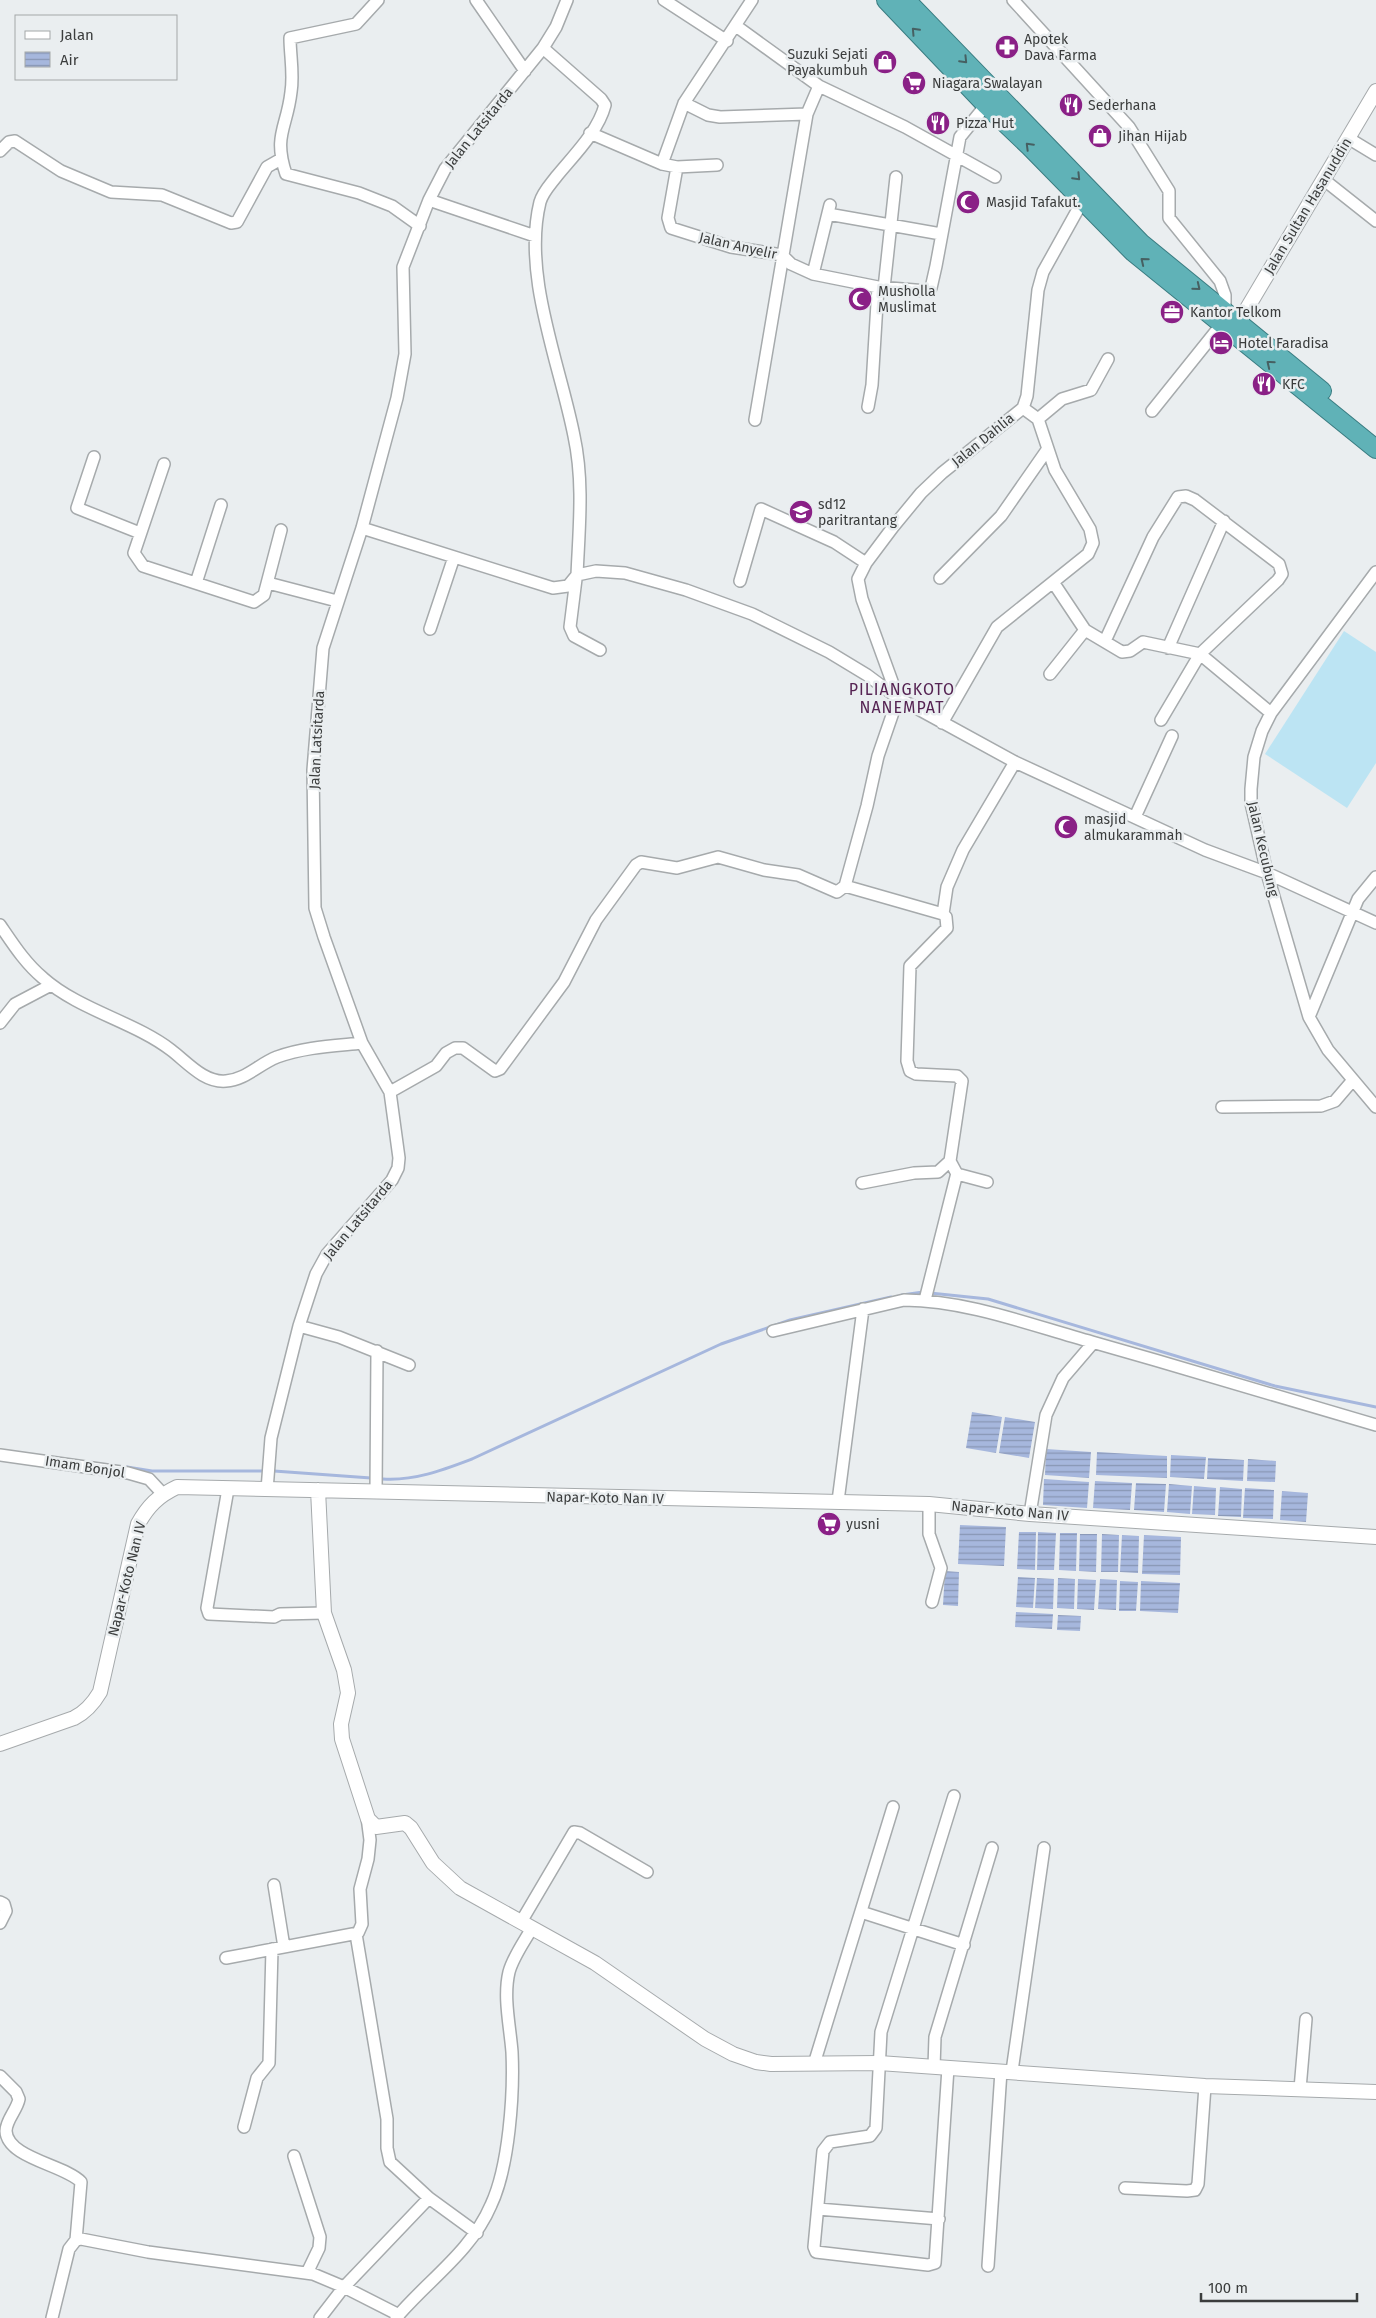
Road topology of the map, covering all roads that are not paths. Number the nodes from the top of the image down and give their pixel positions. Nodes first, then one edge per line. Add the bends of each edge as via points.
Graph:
1 (378, 0) edge
2 (476, 0) edge
3 (664, 0) edge
4 (752, 0) edge
5 (886, 0) edge
6 (906, 0) edge
7 (1013, 0) edge
8 (566, 1) edge
9 (736, 26) junction
10 (727, 41) junction
11 (543, 48) junction
12 (525, 72) junction
13 (819, 86) junction
14 (1376, 91) edge
15 (684, 103) junction
16 (986, 105) junction
17 (807, 114) junction
18 (590, 134) junction
19 (1348, 138) junction
20 (0, 151) edge
21 (1376, 155) edge
22 (957, 156) junction
23 (281, 159) junction
24 (662, 164) junction
25 (717, 165) dead end
26 (677, 167) junction
27 (896, 177) dead end
28 (995, 177) dead end
29 (1323, 179) junction
30 (429, 200) junction
31 (1082, 202) junction
32 (1376, 221) edge
33 (890, 225) junction
34 (420, 226) junction
35 (941, 234) junction
36 (535, 236) junction
37 (782, 255) junction
38 (813, 274) junction
39 (881, 287) junction
40 (1223, 317) junction
41 (1239, 322) junction
42 (1108, 359) dead end
43 (868, 407) dead end
44 (1023, 408) junction
45 (1152, 411) dead end
46 (1038, 419) junction
47 (755, 420) dead end
48 (1376, 436) edge
49 (1376, 449) edge
50 (1047, 450) junction
51 (94, 457) dead end
52 (164, 464) dead end
53 (221, 504) dead end
54 (1224, 521) junction
55 (362, 528) junction
56 (281, 530) dead end
57 (140, 533) junction
58 (454, 557) junction
59 (866, 563) junction
60 (1376, 572) edge
61 (576, 577) junction
62 (940, 578) dead end
63 (740, 581) dead end
64 (196, 582) junction
65 (1053, 582) junction
66 (268, 583) junction
67 (337, 601) junction
68 (430, 629) dead end
69 (1085, 630) junction
70 (1105, 641) junction
71 (1168, 648) junction
72 (600, 650) dead end
73 (1200, 654) junction
74 (1050, 674) dead end
75 (898, 698) junction
76 (1271, 713) junction
77 (1161, 720) dead end
78 (942, 723) junction
79 (1172, 736) dead end
80 (1015, 762) junction
81 (1135, 817) junction
82 (1267, 873) junction
83 (1376, 877) edge
84 (845, 886) junction
85 (1352, 912) junction
86 (943, 914) junction
87 (1376, 923) edge
88 (0, 925) edge
89 (51, 984) junction
90 (1309, 1017) junction
91 (0, 1023) edge
92 (362, 1043) junction
93 (1353, 1080) junction
94 (396, 1090) junction
95 (1222, 1106) dead end
96 (1376, 1107) edge
97 (950, 1161) junction
98 (957, 1174) junction
99 (987, 1182) dead end
100 (862, 1183) dead end
101 (926, 1295) junction
102 (863, 1309) junction
103 (299, 1326) junction
104 (773, 1331) dead end
105 (1093, 1343) junction
106 (377, 1352) junction
107 (409, 1365) dead end
108 (1376, 1425) edge
109 (0, 1455) edge
110 (228, 1489) junction
111 (267, 1490) junction
112 (318, 1490) junction
113 (376, 1492) junction
114 (162, 1494) junction
115 (838, 1501) junction
116 (929, 1504) junction
117 (1030, 1514) junction
118 (1376, 1537) edge
119 (932, 1602) dead end
120 (324, 1613) junction
121 (0, 1744) edge
122 (954, 1796) dead end
123 (893, 1807) dead end
124 (369, 1821) junction
125 (992, 1848) dead end
126 (1044, 1848) dead end
127 (647, 1872) dead end
128 (274, 1885) dead end
129 (0, 1902) edge
130 (861, 1912) junction
131 (0, 1923) edge
132 (526, 1925) junction
133 (913, 1928) junction
134 (356, 1934) junction
135 (964, 1945) junction
136 (284, 1947) junction
137 (272, 1949) junction
138 (226, 1958) dead end
139 (1306, 2019) dead end
140 (879, 2063) junction
141 (814, 2064) junction
142 (934, 2067) junction
143 (948, 2068) junction
144 (1007, 2071) junction
145 (0, 2076) edge
146 (1205, 2086) junction
147 (1300, 2089) junction
148 (1376, 2092) edge
149 (244, 2127) dead end
150 (294, 2156) dead end
151 (1125, 2188) dead end
152 (429, 2198) junction
153 (818, 2209) junction
154 (939, 2219) junction
155 (477, 2233) junction
156 (76, 2240) junction
157 (988, 2266) dead end
158 (307, 2273) junction
159 (344, 2287) junction
160 (398, 2316) edge
161 (52, 2318) edge
162 (320, 2318) edge

1 - 23 street via 356,24 290,38 292,91 279,140
2 - 12 street
3 - 10 street
4 - 9 street
16 -> 5 highway
6 -> 40 highway via 1141,243
7 - 40 street via 1129,127 1169,192 1169,218 1220,281 1225,295
8 - 11 street, Jalan Latsitarda
9 - 10 street
9 - 13 street
10 - 15 street
11 - 12 street, Jalan Latsitarda
11 - 18 street via 604,103
12 - 30 street, Jalan Latsitarda via 445,169
13 - 17 street
13 - 22 street
14 - 19 street, Jalan Sultan Hasanuddin
15 - 17 street via 720,117
15 - 24 street
16 - 22 street, Jalan Anyelir via 960,138
31 -> 16 highway
17 - 37 street
18 - 24 street
18 - 36 street via 542,196
19 - 21 street
19 - 29 street, Jalan Sultan Hasanuddin
20 - 23 street via 8,142 15,142 61,171 104,190 117,194 162,195 231,223 238,222 267,167
22 - 28 street
22 - 35 street, Jalan Anyelir
23 - 34 street via 286,174 359,193 392,206
24 - 26 street
25 - 26 street
26 - 37 street, Jalan Anyelir via 668,218 671,228 731,247
27 - 33 street
29 - 32 street
29 - 41 street, Jalan Sultan Hasanuddin
30 - 34 street, Jalan Latsitarda
30 - 36 street
40 -> 31 highway via 1133,252
31 - 44 street, Jalan Dahlia via 1043,272
33 - 35 street
33 - 38 street via 829,210
33 - 39 street
34 - 55 street, Jalan Latsitarda via 403,267 406,338 397,398
35 - 39 street, Jalan Anyelir via 931,288 922,291
36 - 61 street via 548,333 575,436 580,486
37 - 38 street, Jalan Anyelir via 791,264
37 - 47 street
38 - 39 street, Jalan Anyelir
39 - 43 street
40 - 41 highway
40 - 45 street
49 -> 40 highway
41 - 48 highway
42 - 46 street via 1091,390 1062,399
44 - 46 street
44 - 59 street, Jalan Dahlia via 921,493
46 - 50 street
50 - 62 street via 1001,516
50 - 65 street via 1055,470 1090,529 1092,543 1088,554
51 - 57 street via 77,508
52 - 57 street
53 - 64 street
54 - 70 street via 1191,497 1178,497 1153,537
54 - 71 street
54 - 73 street via 1279,564 1282,574
55 - 58 street
55 - 67 street, Jalan Latsitarda
56 - 66 street
57 - 64 street via 134,553 144,566
58 - 61 street via 553,588 564,588
58 - 68 street
59 - 63 street via 834,542 760,509
59 - 75 street, Jalan Dahlia via 858,579 862,599
60 - 76 street, Jalan Kecubung
61 - 72 street via 570,627 574,636
61 - 75 street via 596,571 625,573 725,604 829,652
64 - 66 street via 254,602 264,595
65 - 69 street
65 - 78 street via 997,628
66 - 67 street
67 - 92 street, Jalan Latsitarda via 323,648 313,770 313,892 324,937
69 - 70 street
69 - 74 street
70 - 71 street via 1122,652 1130,651 1143,642
71 - 73 street
73 - 76 street
73 - 77 street
75 - 78 street
75 - 84 street via 878,756
76 - 82 street, Jalan Kecubung via 1254,757 1251,789 1251,803
78 - 80 street
79 - 81 street
80 - 81 street
80 - 86 street via 964,850 947,887
81 - 82 street via 1205,850
82 - 85 street
82 - 90 street, Jalan Kecubung
83 - 85 street
84 - 86 street
84 - 94 street via 837,892 798,875 764,870 718,857 677,868 641,862 613,895 596,920 564,982 500,1069 495,1071 463,1048 455,1048 446,1053 436,1066
85 - 87 street
85 - 90 street
86 - 97 street via 948,922 947,928 913,961 908,972 906,1062 910,1071 916,1074 957,1076 962,1081
88 - 89 street via 30,966
89 - 91 street via 15,1004
89 - 92 street via 162,1044 191,1067 217,1081 243,1077 274,1058 291,1052
90 - 93 street, Jalan Kecubung via 1328,1050
92 - 94 street, Jalan Latsitarda
93 - 95 street via 1335,1101 1321,1106
93 - 96 street, Jalan Kecubung
94 - 103 street, Jalan Latsitarda via 398,1168 392,1180 327,1254 313,1282
97 - 98 street
97 - 100 street via 938,1172
98 - 99 street
98 - 101 street
101 - 102 street
101 - 105 street
102 - 104 street
102 - 115 street
103 - 106 street
103 - 111 street, Jalan Latsitarda via 271,1438
105 - 108 street
105 - 117 street via 1063,1378 1046,1415
106 - 107 street
106 - 113 street
109 - 114 street, Imam Bonjol via 128,1473 149,1479
110 - 111 street, Napar-Koto Nan IV
110 - 114 street, Napar-Koto Nan IV via 177,1487
110 - 120 street via 207,1608 209,1614 274,1617 280,1614
111 - 112 street, Napar-Koto Nan IV
112 - 113 street, Napar-Koto Nan IV
112 - 120 street
113 - 115 street, Napar-Koto Nan IV
114 - 121 street, Napar-Koto Nan IV via 138,1524 100,1692 94,1702 74,1718
115 - 116 street, Napar-Koto Nan IV
116 - 117 street, Napar-Koto Nan IV
116 - 119 street via 929,1534 941,1568
117 - 118 street, Napar-Koto Nan IV
120 - 124 street via 348,1688 342,1739
122 - 133 street
123 - 130 street
124 - 132 street via 405,1823 444,1875 460,1888
124 - 134 street via 368,1859 360,1889 362,1924
125 - 135 street
126 - 144 street
127 - 132 street via 574,1832
128 - 136 street
129 - 131 street via 6,1911
130 - 133 street
130 - 141 street
132 - 141 street via 595,1963 705,2039 733,2054 771,2064
132 - 155 street via 508,1978 512,2054 507,2138 495,2197
133 - 135 street
133 - 140 street via 881,2032
134 - 136 street
134 - 152 street via 387,2119 387,2156
135 - 142 street via 935,2037
136 - 137 street
137 - 138 street
137 - 149 street via 269,2063 257,2078
139 - 147 street
140 - 141 street
140 - 142 street
140 - 153 street via 876,2128 870,2136 836,2141 826,2146
142 - 143 street
143 - 144 street
143 - 154 street
144 - 146 street
144 - 157 street
145 - 156 street via 19,2099 7,2124 10,2142 17,2149 70,2173 81,2182
146 - 147 street
146 - 151 street via 1195,2190
147 - 148 street
150 - 158 street via 320,2236 319,2248
152 - 155 street
152 - 159 street
153 - 154 street
153 - 154 street via 816,2252 928,2265 937,2260
155 - 160 street
156 - 158 street
156 - 161 street via 69,2249
158 - 159 street
159 - 160 street
159 - 162 street

